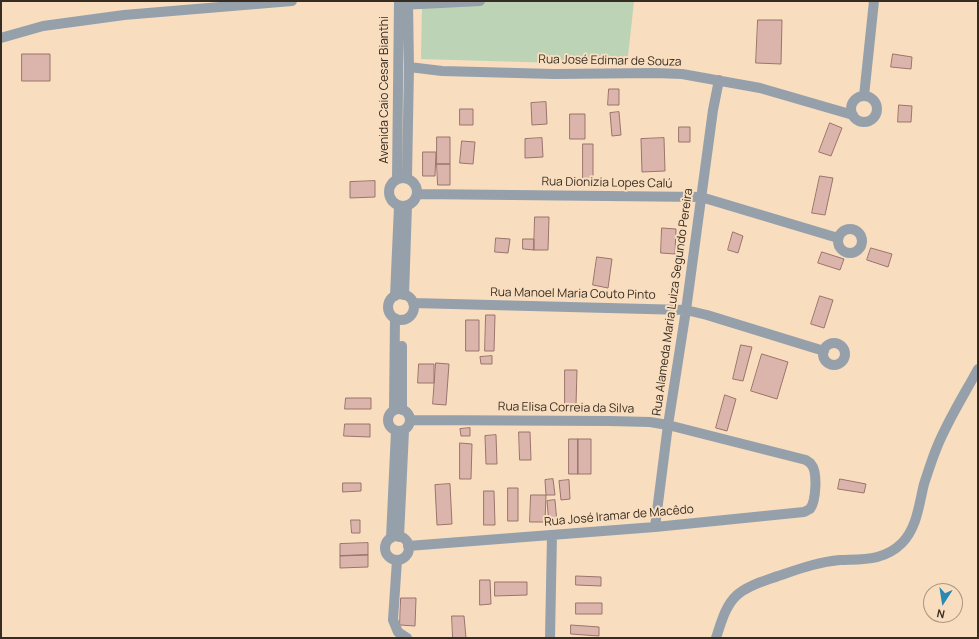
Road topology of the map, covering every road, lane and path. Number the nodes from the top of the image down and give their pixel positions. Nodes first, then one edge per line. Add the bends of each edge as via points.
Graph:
1 (292, 1) edge
2 (480, 1) edge
3 (874, 1) edge
4 (401, 3) edge
5 (1, 38) edge
6 (409, 67) junction
7 (719, 80) junction
8 (864, 96) junction
9 (853, 115) junction
10 (402, 179) junction
11 (417, 194) junction
12 (701, 197) junction
13 (403, 206) junction
14 (838, 238) dead end
15 (399, 296) junction
16 (413, 303) junction
17 (686, 310) junction
18 (398, 319) junction
19 (824, 351) dead end
20 (978, 369) edge
21 (398, 410) junction
22 (410, 420) junction
23 (668, 425) junction
24 (400, 431) junction
25 (815, 489) joint
26 (655, 527) junction
27 (552, 535) junction
28 (395, 538) junction
29 (408, 546) junction
30 (397, 560) junction
31 (408, 638) edge
32 (550, 638) edge
33 (716, 638) edge

1 - 5 street via 124,15 43,26
2 - 4 street
3 - 8 street
4 - 6 street, Avenida Caio Cesar Bianthi
4 - 10 street, Avenida Caio Cesar Bianthi
6 - 7 street, Rua José Edimar de Souza via 442,71 554,74 682,74
6 - 10 street, Avenida Caio Cesar Bianthi
7 - 9 street, Rua José Edimar de Souza via 760,88
7 - 12 street, Rua Alameda Maria Luiza Segundo Pereira
8 - 9 street via 854,102 851,111
8 - 9 street, Rua José Edimar de Souza via 872,99 876,105 876,114 871,120 863,122
10 - 11 street via 414,183
10 - 13 street, Avenida Caio Cesar Bianthi via 390,184 388,193 391,201
11 - 12 street, Rua Dionizia Lopes Calú
11 - 13 street via 414,201
12 - 14 street, Rua Dionizia Lopes Calú
12 - 17 street, Rua Alameda Maria Luiza Segundo Pereira
13 - 15 street
15 - 16 street via 408,297
15 - 18 street via 389,302 388,309
16 - 17 street, Rua Manoel Maria Couto Pinto
16 - 18 street via 411,314 406,319
17 - 19 street, Rua Manoel Maria Couto Pinto
17 - 23 street, Rua Alameda Maria Luiza Segundo Pereira
18 - 21 street
20 - 33 street via 936,447 916,519 903,542 894,550 879,557 817,563 745,590 737,595 725,612
21 - 22 street via 409,415
21 - 24 street via 390,414 388,420 390,428
22 - 23 street, Rua Elisa Correia da Silva via 650,422
22 - 24 street via 409,426
23 - 25 street, Rua Elisa Correia da Silva via 806,460 814,469
23 - 26 street, Rua Alameda Maria Luiza Segundo Pereira
24 - 28 street
25 - 26 street, Rua José Iramar de Macêdo via 810,509 804,512
26 - 27 street, Rua José Iramar de Macêdo
27 - 29 street, Rua José Iramar de Macêdo
27 - 32 street
28 - 29 street via 404,539
28 - 30 street via 386,545 386,552 390,558
29 - 30 street via 404,557
30 - 31 street via 393,620 398,632

